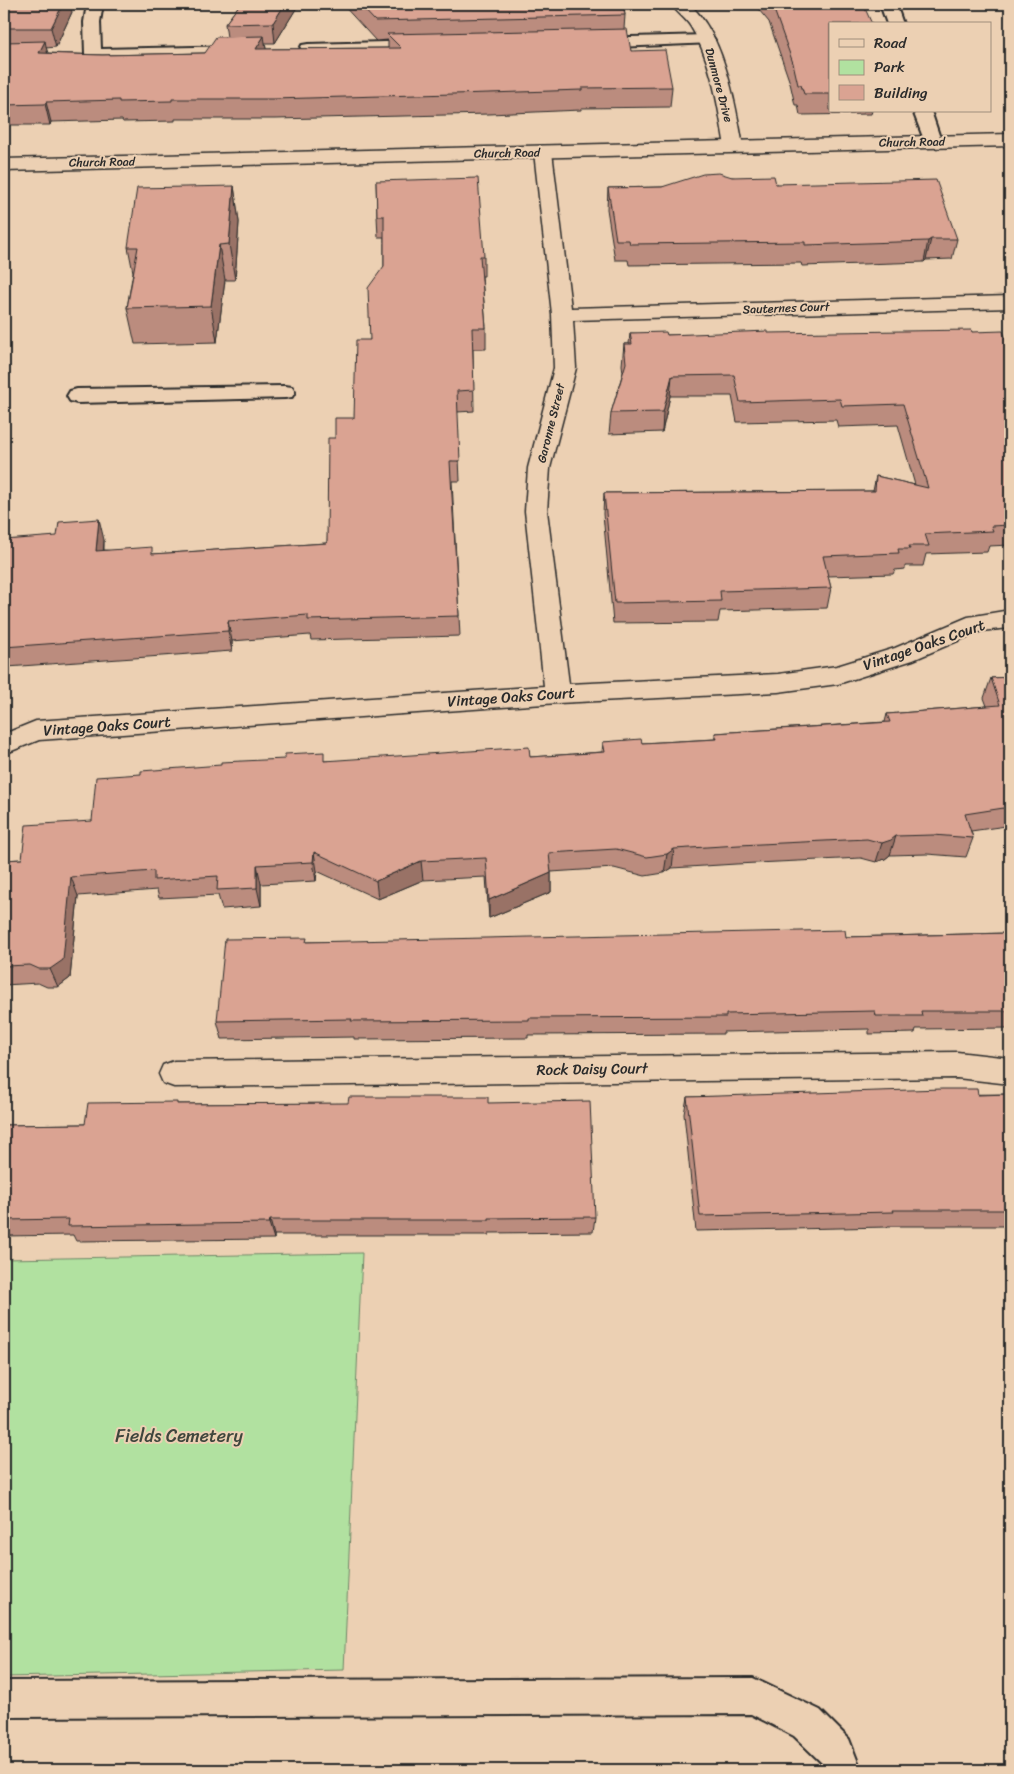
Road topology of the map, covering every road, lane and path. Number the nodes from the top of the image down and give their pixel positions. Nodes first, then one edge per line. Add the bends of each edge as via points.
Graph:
1 (95, 4) edge
2 (679, 4) edge
3 (888, 4) edge
4 (893, 22) edge
5 (707, 40) junction
6 (578, 43) edge
7 (439, 46) edge
8 (261, 50) edge
9 (291, 50) edge
10 (73, 54) edge
11 (92, 54) junction
12 (922, 112) edge
13 (1010, 140) edge
14 (932, 141) junction
15 (734, 146) junction
16 (543, 152) junction
17 (4, 165) edge
18 (1010, 302) edge
19 (562, 314) junction
20 (285, 392) dead end
21 (78, 396) dead end
22 (1010, 619) edge
23 (558, 694) junction
24 (4, 744) edge
25 (1010, 1072) edge
26 (174, 1074) dead end
27 (4, 1699) edge
28 (843, 1770) edge

1 - 11 lane
2 - 5 street, Dunmore Drive via 694,18
3 - 4 lane
5 - 6 lane
5 - 15 street, Dunmore Drive
7 - 9 lane
8 - 11 lane
10 - 11 lane
12 - 14 lane
13 - 14 street, Church Road
14 - 15 street, Church Road
15 - 16 street, Church Road
16 - 17 street, Church Road
16 - 19 street, Garonne Street
18 - 19 street, Sauternes Court
19 - 23 street, Garonne Street via 565,368 539,468 536,511
20 - 21 lane
22 - 23 street, Vintage Oaks Court via 977,624 904,654 838,675 778,683
23 - 24 street, Vintage Oaks Court via 36,731
25 - 26 street, Rock Daisy Court via 957,1065
27 - 28 lane via 753,1696 807,1723 836,1752

